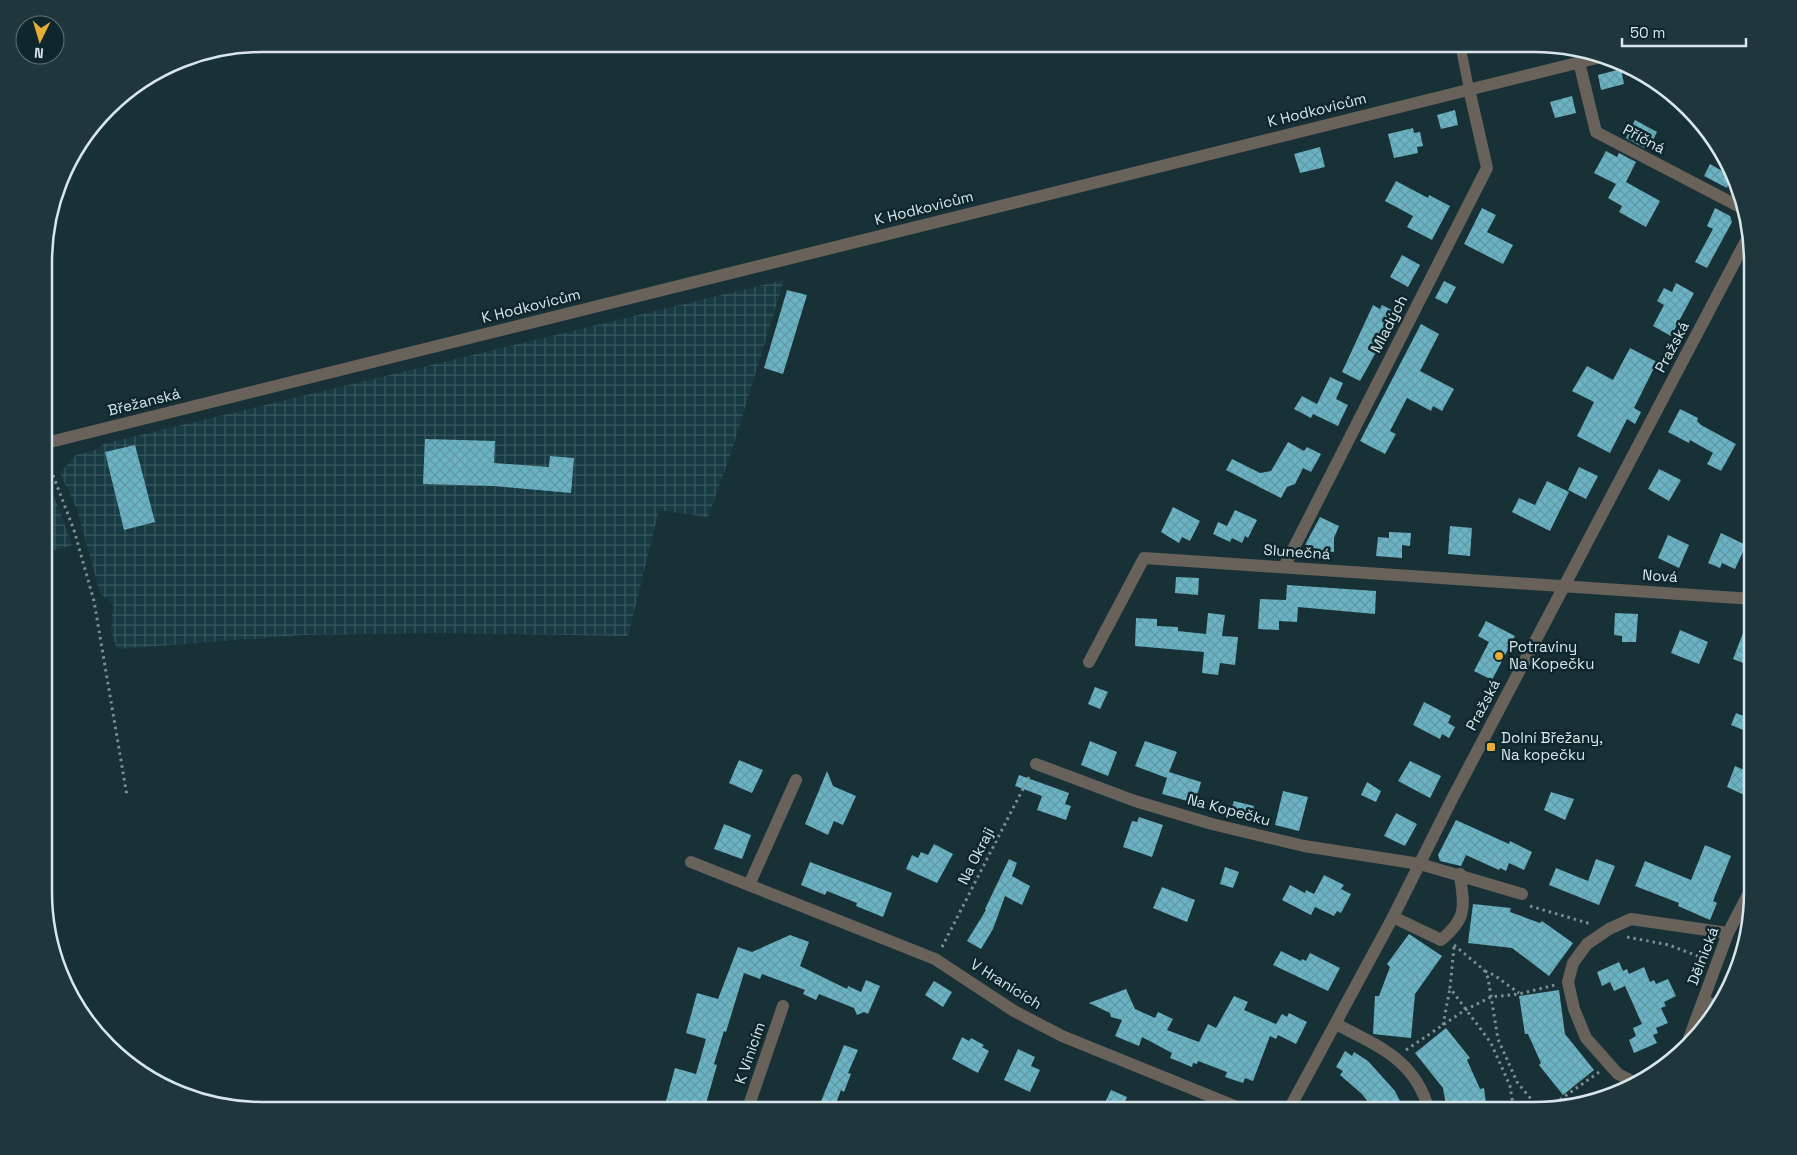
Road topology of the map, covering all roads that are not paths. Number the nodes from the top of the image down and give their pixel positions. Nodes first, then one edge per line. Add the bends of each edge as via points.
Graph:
1 (1462, 52) edge
2 (1588, 60) edge
3 (1579, 62) junction
4 (1469, 89) junction
5 (1736, 206) edge
6 (1744, 245) edge
7 (250, 392) joint
8 (52, 442) edge
9 (1284, 567) junction
10 (1565, 585) junction
11 (1744, 596) edge
12 (1089, 662) dead end
13 (1036, 764) road end
14 (796, 780) dead end
15 (691, 862) dead end
16 (1420, 864) junction
17 (1460, 874) junction
18 (749, 885) junction
19 (1522, 894) dead end
20 (1744, 903) edge
21 (1393, 917) junction
22 (1728, 933) junction
23 (1703, 1000) junction
24 (1712, 1004) edge
25 (783, 1006) dead end
26 (1336, 1024) junction
27 (1691, 1032) edge
28 (1629, 1080) edge
29 (750, 1102) edge
30 (1225, 1102) edge
31 (1293, 1102) edge
32 (1427, 1102) edge

1 - 4 lane
2 - 3 street, K Hodkovicům
3 - 4 street, K Hodkovicům
3 - 5 street, Příčná via 1596,132
4 - 7 street, K Hodkovicům
4 - 9 street, Mladých via 1487,168
6 - 10 street, Pražská
7 - 8 street, Břežanská
9 - 10 street, Slunečná
9 - 12 street, Slunečná via 1144,558
10 - 11 street, Nová
10 - 16 street, Pražská
13 - 16 street, Na Kopečku via 1134,801 1212,824 1304,846
14 - 18 street
15 - 18 street, V Hranicích
16 - 17 street, Na Kopečku
16 - 21 street, Pražská
17 - 19 street, Na Kopečku
17 - 21 street via 1464,904 1458,926 1441,940
18 - 30 street, V Hranicích via 936,959 1014,1011 1062,1036
20 - 22 street, Dělnická
21 - 26 street, Pražská
22 - 23 street, Dělnická
22 - 28 street via 1631,919 1587,944 1573,962 1568,982 1574,1009 1586,1038 1618,1074
23 - 24 street
23 - 27 street, Dělnická
25 - 29 street, K Vinicím
26 - 31 street, Pražská
26 - 32 street via 1397,1056 1416,1080

